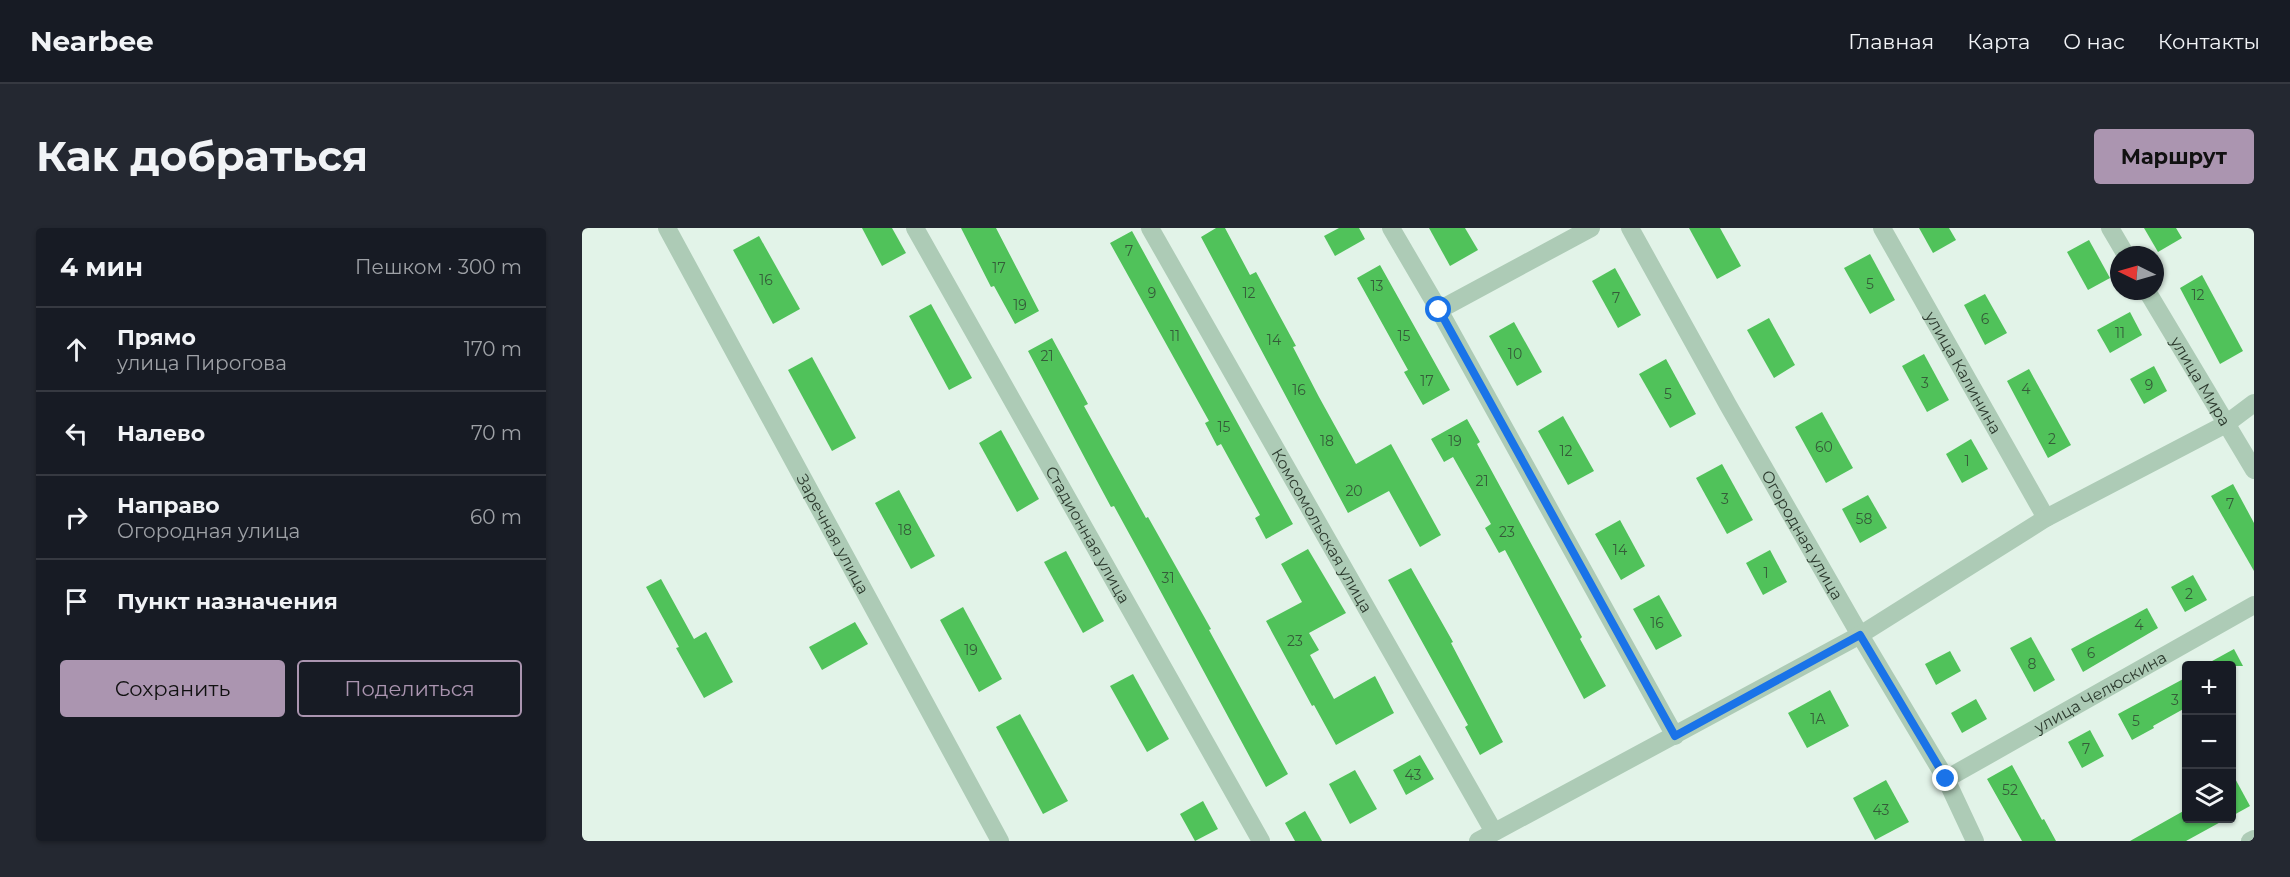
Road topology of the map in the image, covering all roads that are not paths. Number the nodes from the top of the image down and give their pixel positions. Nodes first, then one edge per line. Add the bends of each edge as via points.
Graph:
1 (667, 228) edge
2 (915, 228) edge
3 (1150, 228) edge
4 (1391, 228) edge
5 (1591, 228) edge
6 (1630, 228) edge
7 (1882, 228) edge
8 (2110, 228) edge
9 (2121, 246) edge
10 (2152, 300) edge
11 (1439, 310) junction
12 (2254, 403) edge
13 (2226, 424) junction
14 (2254, 470) edge
15 (2046, 518) junction
16 (2254, 605) edge
17 (1860, 635) junction
18 (1675, 736) junction
19 (1946, 779) junction
20 (1494, 832) junction
21 (2254, 839) edge
22 (1000, 841) edge
23 (1261, 841) edge
24 (1478, 841) edge
25 (1976, 841) edge
26 (2250, 841) edge

1 - 22 street, Заречная улица
2 - 23 street, Стадионная улица
3 - 20 street, Комсомольская улица
4 - 11 street
5 - 11 street
6 - 17 street, Огородная улица
7 - 15 street, улица Калинина
8 - 9 street
10 - 13 street, улица Мира
11 - 18 street
12 - 13 street
13 - 14 street, улица Мира
13 - 15 street
15 - 17 street
16 - 19 street, улица Челюскина
17 - 18 street
17 - 19 street, Огородная улица
18 - 20 street
19 - 25 street, Огородная улица
20 - 24 street
21 - 26 street

